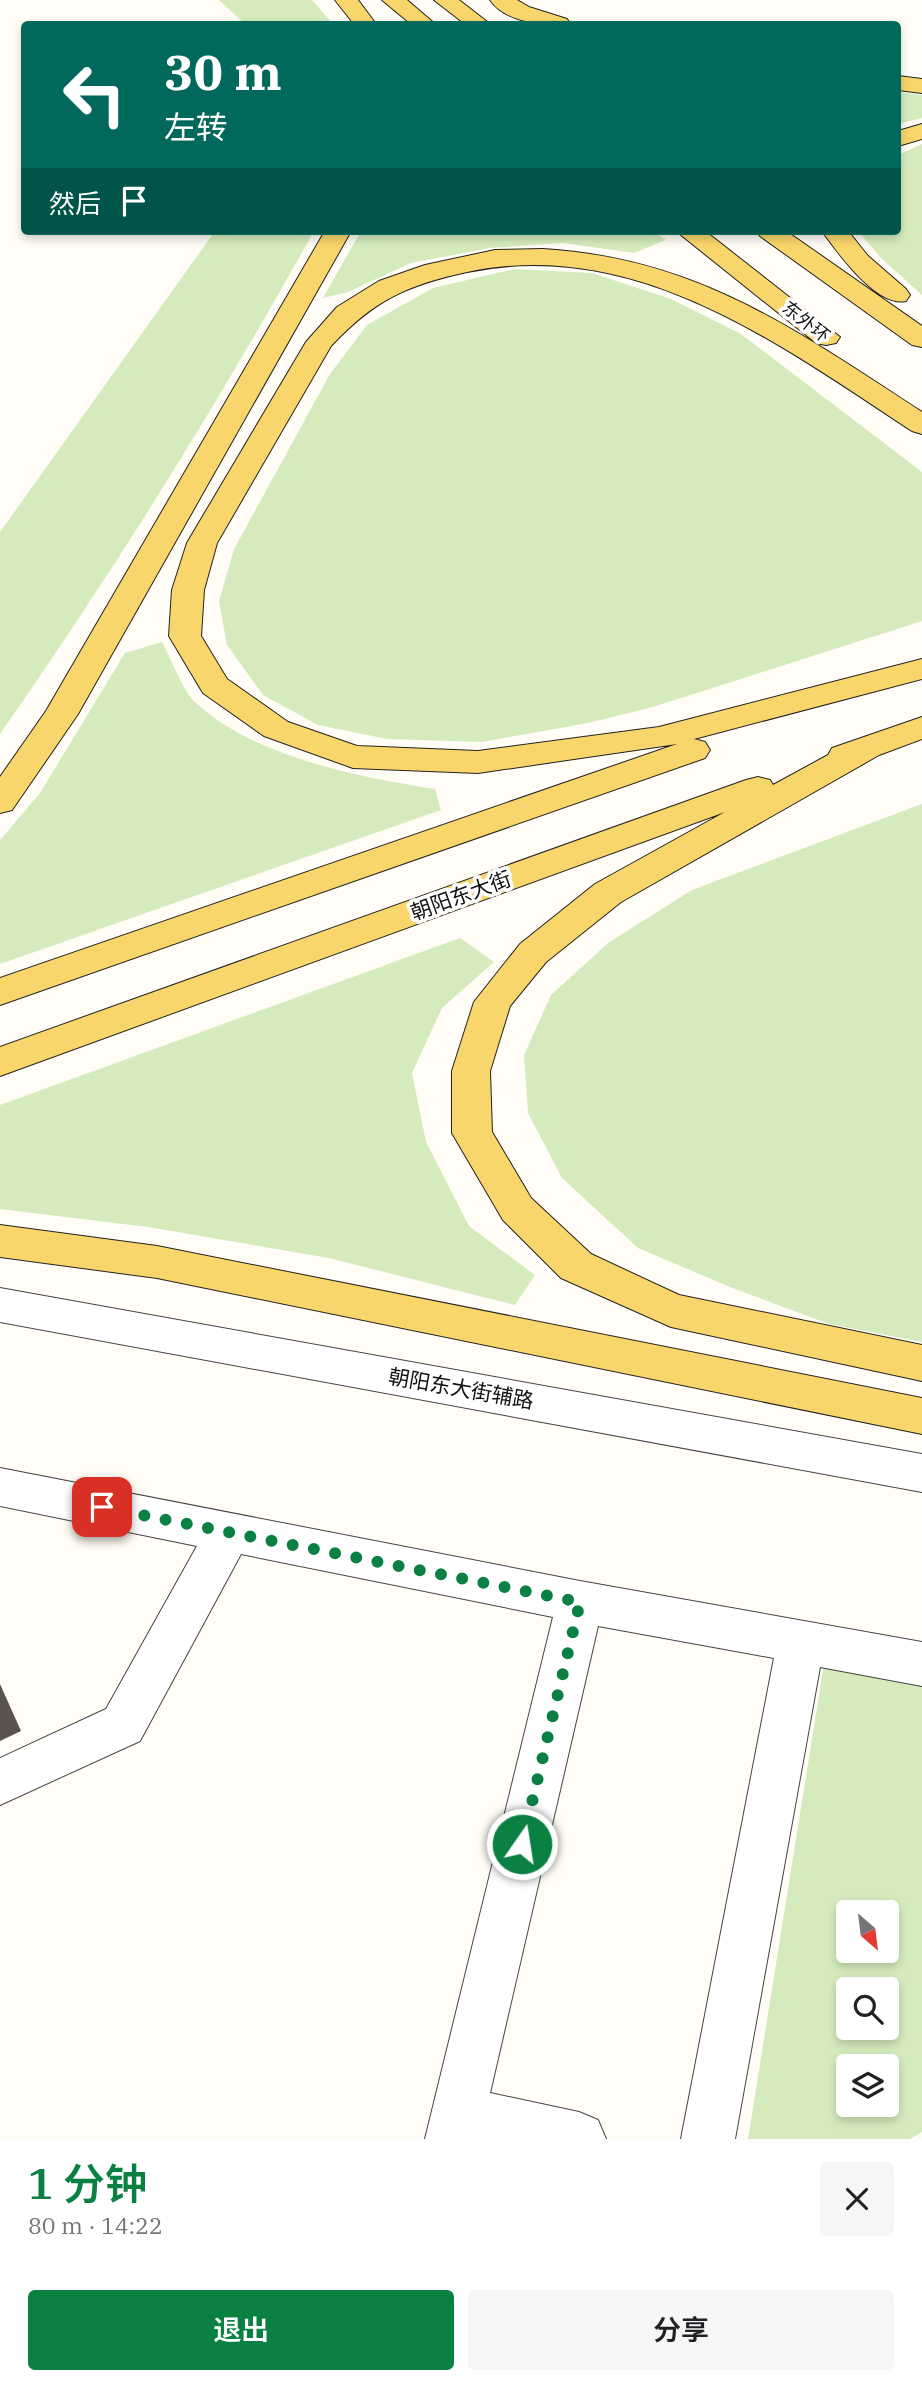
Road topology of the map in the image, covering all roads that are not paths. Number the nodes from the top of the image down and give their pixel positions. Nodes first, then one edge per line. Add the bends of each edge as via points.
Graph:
1 (346, 0) edge
2 (393, 0) edge
3 (445, 0) edge
4 (501, 0) edge
5 (363, 21) edge
6 (420, 21) edge
7 (475, 21) edge
8 (550, 21) edge
9 (901, 83) edge
10 (922, 86) edge
11 (922, 131) edge
12 (901, 138) edge
13 (336, 235) edge
14 (694, 235) edge
15 (775, 235) edge
16 (838, 235) edge
17 (922, 317) edge
18 (922, 339) edge
19 (922, 412) edge
20 (922, 425) edge
21 (911, 672) edge
22 (922, 727) edge
23 (868, 747) junction
24 (0, 802) edge
25 (0, 992) edge
26 (0, 1062) edge
27 (0, 1241) edge
28 (0, 1305) edge
29 (922, 1363) edge
30 (922, 1416) edge
31 (922, 1474) edge
32 (0, 1487) edge
33 (229, 1532) junction
34 (580, 1602) junction
35 (801, 1642) junction
36 (922, 1664) edge
37 (0, 1782) edge
38 (455, 2126) edge
39 (570, 2138) edge
40 (708, 2139) edge

1 - 5 main road
2 - 6 main road
3 - 7 main road
4 - 8 main road
9 - 10 main road
11 - 12 main road
13 - 24 main road via 61,714
14 - 19 main road, 东外环
15 - 18 main road
16 - 17 main road via 859,261
20 - 21 main road via 746,314 642,271 543,257 495,258 434,271 378,294 347,313 320,342 202,542 188,590 185,636 215,686 276,730 353,757 478,762 659,738
21 - 25 main road
22 - 23 main road, 朝阳东大街
23 - 26 main road, 朝阳东大街
23 - 29 main road via 608,893 533,953 493,1002 471,1072 472,1133 517,1209 576,1266 671,1310
27 - 30 main road via 157,1262
28 - 31 street, 朝阳东大街辅路
32 - 33 street
33 - 34 street
33 - 37 street via 123,1726
34 - 35 street
34 - 38 street
35 - 36 street
35 - 40 street
38 - 39 street

